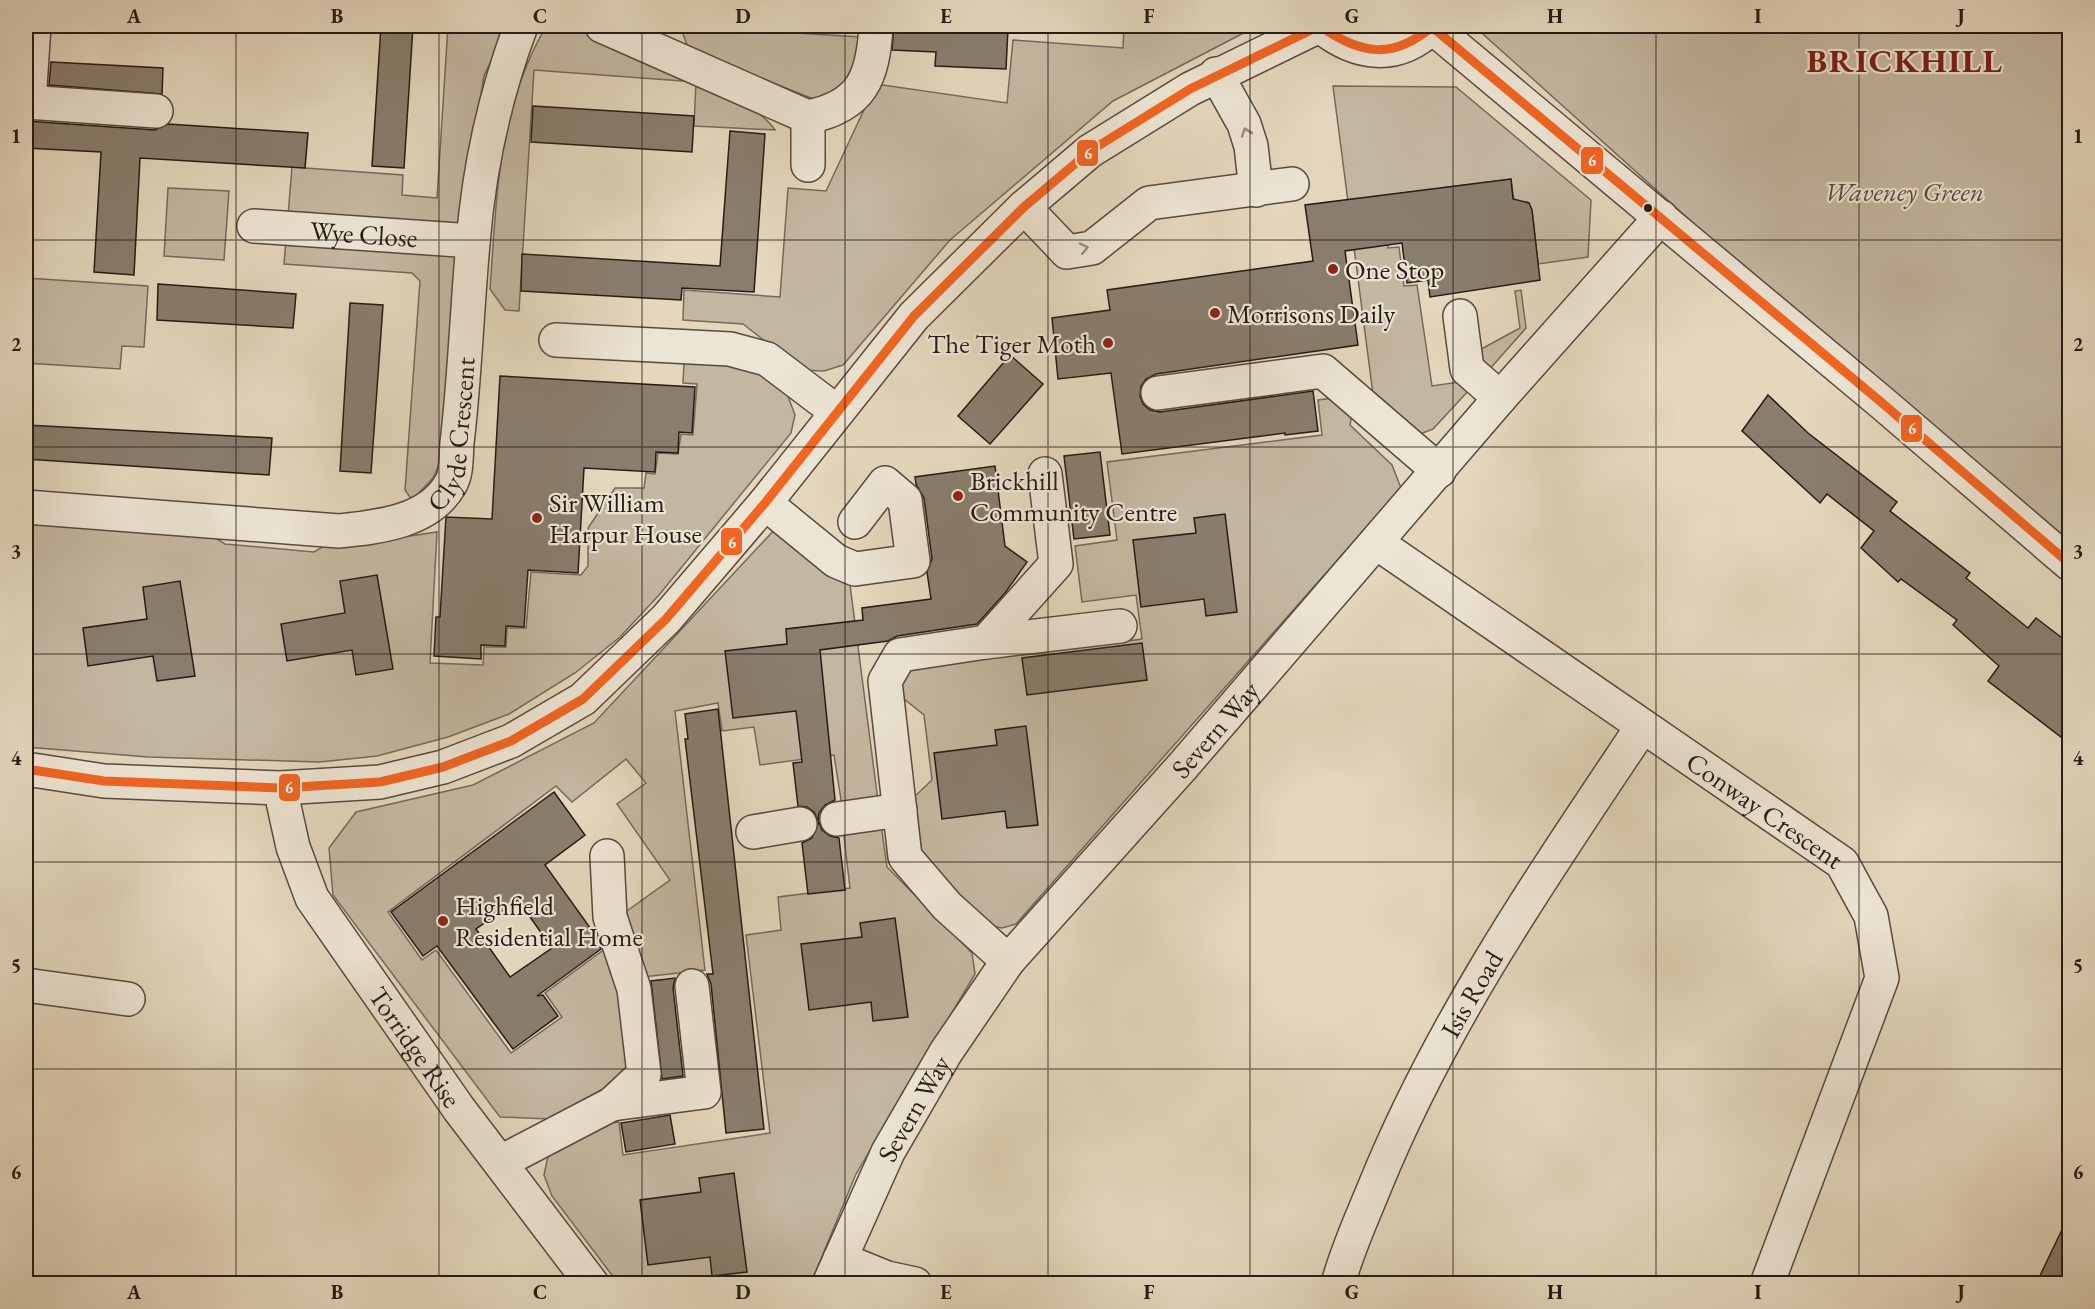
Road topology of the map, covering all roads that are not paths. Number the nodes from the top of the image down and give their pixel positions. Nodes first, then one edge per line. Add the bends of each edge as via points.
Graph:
1 (34, 26) edge
2 (521, 26) edge
3 (876, 26) edge
4 (1319, 26) edge
5 (1432, 26) edge
6 (619, 29) edge
7 (1216, 74) junction
8 (27, 102) edge
9 (156, 111) dead end
10 (808, 117) junction
11 (808, 165) dead end
12 (1292, 184) dead end
13 (1256, 190) junction
14 (1024, 207) junction
15 (1661, 217) junction
16 (254, 226) dead end
17 (473, 241) junction
18 (1460, 316) dead end
19 (556, 340) dead end
20 (1158, 393) dead end
21 (1500, 398) junction
22 (837, 412) junction
23 (1439, 471) junction
24 (1046, 474) dead end
25 (765, 503) junction
26 (26, 507) edge
27 (855, 522) dead end
28 (1377, 543) junction
29 (2070, 564) edge
30 (1120, 626) dead end
31 (986, 642) junction
32 (1642, 727) junction
33 (26, 769) edge
34 (280, 788) junction
35 (900, 810) junction
36 (837, 819) dead end
37 (800, 824) dead end
38 (753, 832) dead end
39 (607, 856) dead end
40 (1008, 961) junction
41 (26, 985) edge
42 (692, 986) dead end
43 (128, 999) dead end
44 (612, 1104) junction
45 (501, 1162) junction
46 (834, 1271) edge
47 (592, 1284) edge
48 (915, 1284) edge
49 (1338, 1284) edge
50 (1767, 1284) edge

1 - 8 street
2 - 17 street, Clyde Crescent via 504,71 482,164
3 - 10 street via 875,50 851,102 829,113
4 - 5 street via 1339,41 1363,50 1388,50 1412,42
4 - 7 street
5 - 15 street
6 - 10 street
13 -> 7 street via 1244,124
7 - 14 street via 1090,151
8 - 9 street
10 - 11 street
12 - 13 street
14 -> 13 street via 1067,252 1092,248 1149,203
14 - 22 street via 914,316
15 - 21 street, Severn Way
15 - 29 street
16 - 17 street, Wye Close
17 - 26 street, Clyde Crescent via 452,482 429,508 387,526 339,531
18 - 21 street via 1467,369
19 - 22 street via 730,349 767,359
20 - 23 street via 1323,371
21 - 23 street, Severn Way
22 - 25 street
23 - 28 street, Severn Way
24 - 31 street via 1056,564
25 - 27 street via 836,561 855,568 913,561 905,500 885,483
25 - 34 street via 666,619 583,699 511,741 443,767 380,782
28 - 32 street, Conway Crescent
28 - 40 street, Severn Way
30 - 31 street
31 - 35 street via 900,655 885,681
32 - 49 street, Isis Road via 1527,899 1444,1041 1392,1143
32 - 50 street, Conway Crescent via 1842,862 1871,916 1882,978
33 - 34 street via 104,781
34 - 45 street, Torridge Rise via 293,847 312,898 459,1109
35 - 36 street
35 - 40 street via 905,856 947,906
37 - 38 street
39 - 44 street via 610,917 634,989 644,1074
40 - 46 street, Severn Way via 946,1052 888,1152
41 - 43 street
42 - 44 street via 704,1092
44 - 45 street
45 - 47 street, Torridge Rise
46 - 48 street

